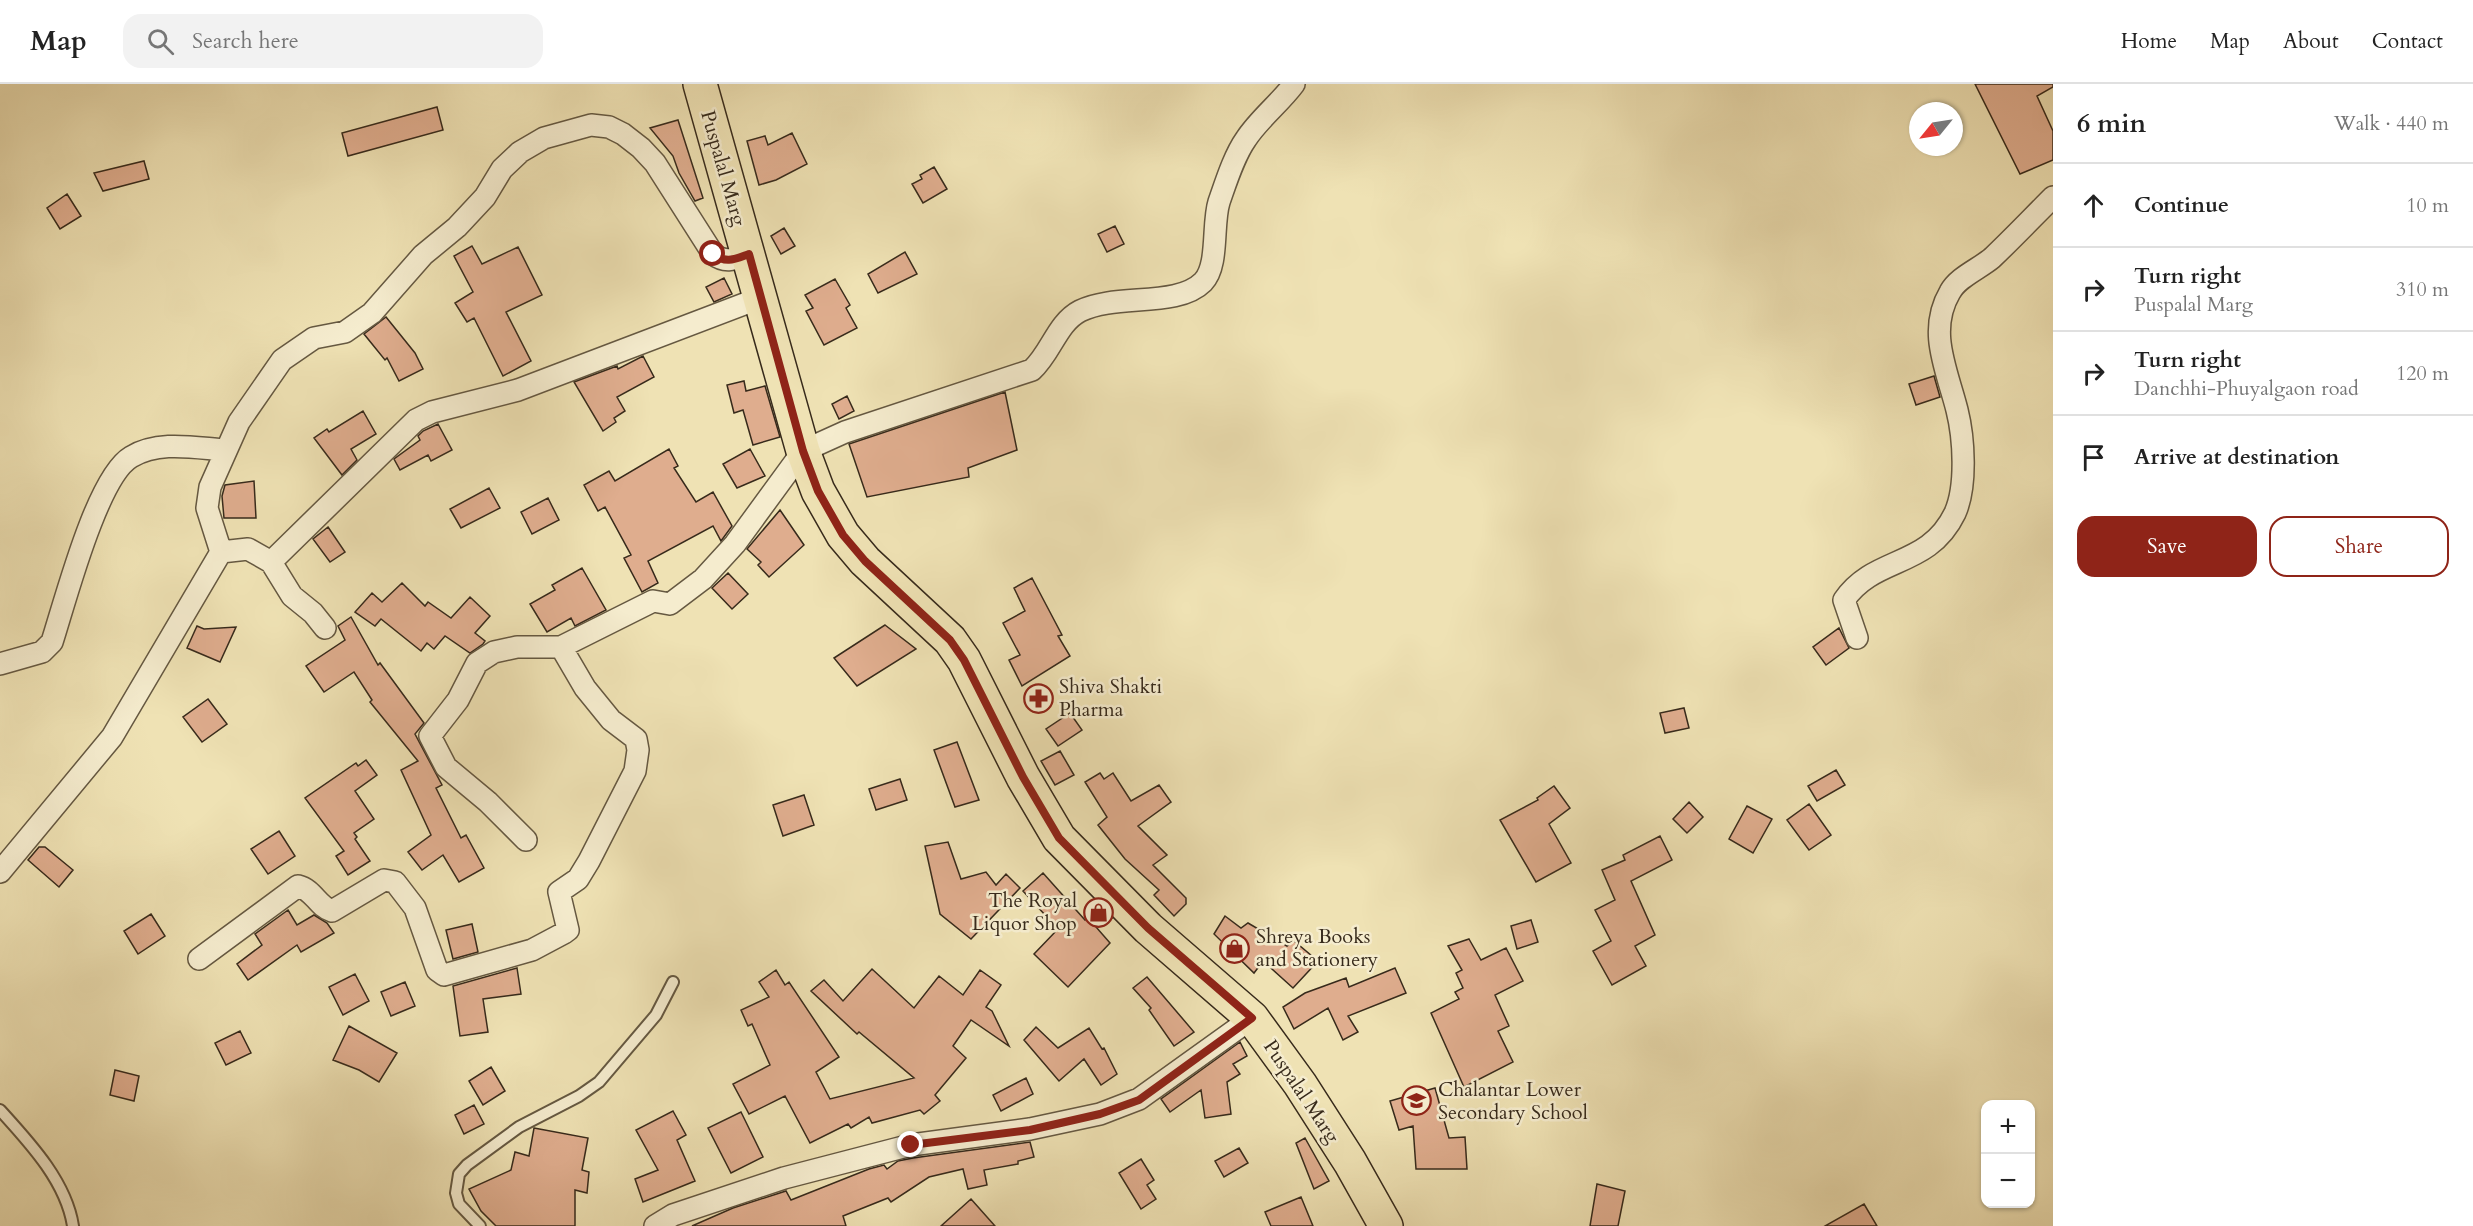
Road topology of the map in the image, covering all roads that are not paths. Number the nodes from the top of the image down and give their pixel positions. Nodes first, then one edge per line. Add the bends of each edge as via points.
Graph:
1 (700, 84) edge
2 (1294, 84) edge
3 (2053, 196) edge
4 (749, 254) junction
5 (760, 298) junction
6 (226, 450) junction
7 (803, 451) junction
8 (221, 552) junction
9 (271, 562) junction
10 (325, 628) dead end
11 (1857, 638) dead end
12 (561, 647) junction
13 (0, 664) edge
14 (526, 840) dead end
15 (0, 872) edge
16 (199, 959) dead end
17 (672, 982) dead end
18 (1252, 1018) junction
19 (0, 1110) edge
20 (73, 1226) edge
21 (480, 1226) edge
22 (655, 1226) edge
23 (1386, 1226) edge

1 - 4 main road, Puspalal Marg
2 - 7 street via 1253,129 1238,155 1219,203 1212,268 1202,283 1184,293 1115,300 1088,308 1069,319 1032,370 845,432
3 - 11 street via 1990,259 1951,289 1943,305 1939,351 1958,412 1962,495 1945,531 1933,545 1853,587 1844,600
4 - 5 main road, Puspalal Marg
4 - 6 street via 721,260 713,254 655,163 623,134 591,125 544,138 502,169 485,197 423,255 372,313 345,332 314,338 282,360 239,422
5 - 7 main road, Puspalal Marg
5 - 9 street via 518,390 432,412 416,420
6 - 8 street via 210,487 207,508
6 - 13 street via 163,446 130,457 105,487 52,642 42,652
7 - 12 street via 735,544 702,579 670,604 653,601
7 - 18 main road, Puspalal Marg via 818,491 843,535 865,561 950,640 964,660 1023,777 1059,838 1148,928
8 - 9 street via 248,549
8 - 15 street via 112,737
9 - 10 street via 291,596
12 - 14 street via 517,647 494,652 477,663 458,700 430,736 446,767
12 - 16 street via 585,688 611,720 636,739 638,750 635,771 589,861 578,879 559,892 568,930 532,950 444,975 437,970 416,908 395,882 384,880 332,911 309,889 298,886
17 - 21 lane via 656,1015 599,1082 519,1127 466,1165 459,1174 456,1193 459,1204
18 - 22 street via 1139,1100 1100,1114 1030,1130 911,1145 784,1178 673,1215
18 - 23 main road, Puspalal Marg via 1350,1162
19 - 20 lane via 42,1156 71,1214

